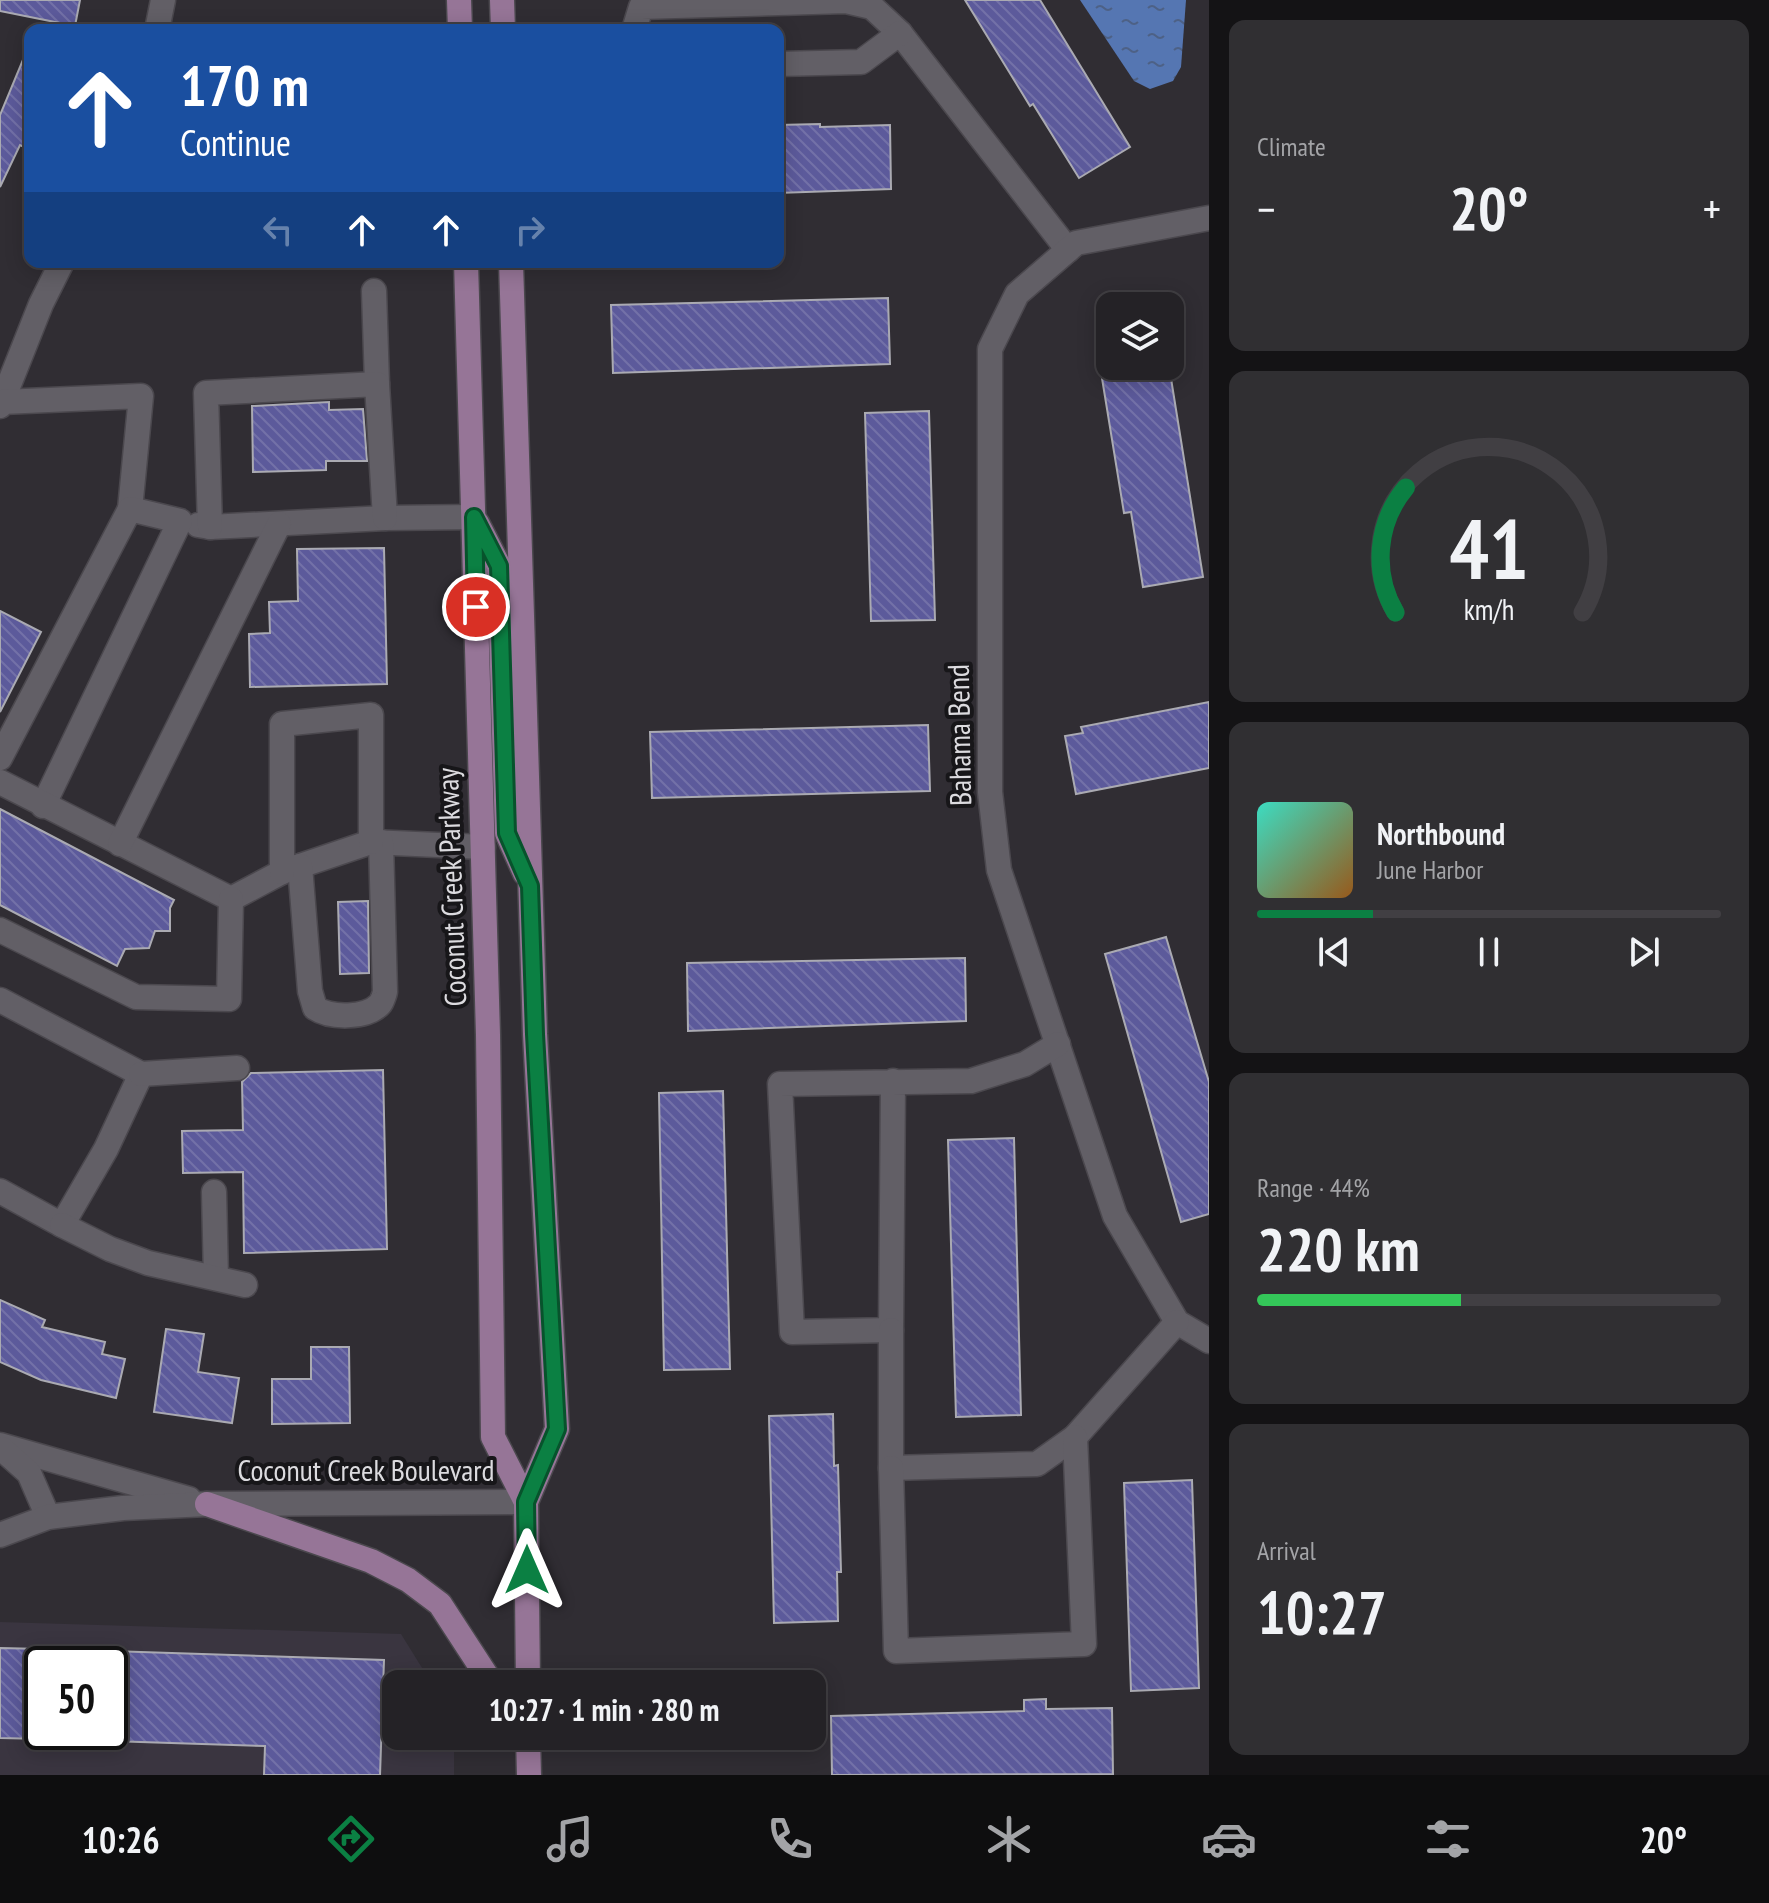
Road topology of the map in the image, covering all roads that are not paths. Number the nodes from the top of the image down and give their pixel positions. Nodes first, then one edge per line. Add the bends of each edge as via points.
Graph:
1 (163, 0) edge
2 (459, 0) edge
3 (502, 0) edge
4 (158, 24) edge
5 (460, 24) edge
6 (503, 24) edge
7 (636, 24) edge
8 (900, 33) junction
9 (784, 64) edge
10 (1209, 218) edge
11 (1068, 250) junction
12 (59, 268) edge
13 (466, 268) edge
14 (511, 268) edge
15 (374, 291) dead end
16 (377, 384) junction
17 (1, 404) edge
18 (130, 509) junction
19 (474, 517) junction
20 (385, 518) junction
21 (180, 521) junction
22 (279, 524) junction
23 (210, 527) junction
24 (0, 758) edge
25 (0, 782) edge
26 (43, 806) junction
27 (376, 842) junction
28 (120, 844) junction
29 (483, 847) junction
30 (291, 869) junction
31 (530, 886) junction
32 (231, 899) junction
33 (0, 930) edge
34 (0, 1000) edge
35 (1058, 1044) junction
36 (237, 1068) dead end
37 (141, 1074) junction
38 (893, 1081) junction
39 (0, 1191) edge
40 (214, 1192) dead end
41 (62, 1225) junction
42 (216, 1278) junction
43 (245, 1285) dead end
44 (1177, 1322) junction
45 (891, 1330) junction
46 (1209, 1341) edge
47 (1075, 1437) junction
48 (0, 1446) edge
49 (891, 1468) junction
50 (526, 1502) junction
51 (207, 1504) junction
52 (48, 1517) junction
53 (0, 1535) edge
54 (483, 1670) edge
55 (528, 1670) edge
56 (528, 1750) edge
57 (529, 1775) edge

1 - 4 street
2 - 5 main road
3 - 6 main road
7 - 8 street via 641,7 846,1 872,7
8 - 9 street via 861,62
8 - 11 street
10 - 11 street, Bahama Bend via 1076,243
11 - 35 street, Bahama Bend via 1017,294 990,349 990,792 999,870
12 - 17 street
13 - 19 main road, Coconut Creek Parkway
14 - 31 main road, Coconut Creek Parkway
15 - 16 street
16 - 20 street
16 - 23 street via 206,393
17 - 18 street via 141,396
18 - 21 street
18 - 24 street
19 - 20 street
19 - 29 main road, Coconut Creek Parkway
19 - 31 main road via 499,566 507,833
20 - 22 street
21 - 23 street
21 - 26 street
22 - 23 street
22 - 28 street
25 - 26 street
26 - 28 street
27 - 29 street
27 - 30 street
27 - 30 street via 371,715 282,724
27 - 30 street via 385,992 380,1004 365,1013 332,1016 315,1008
28 - 32 street
29 - 50 main road, Coconut Creek Parkway via 493,1437
30 - 32 street
31 - 50 main road, Coconut Creek Parkway via 557,1429
32 - 33 street via 229,999 136,997
34 - 37 street
35 - 38 street via 1025,1064 971,1081
35 - 44 street, Bahama Bend via 1115,1216
36 - 37 street
37 - 41 street
38 - 45 street
38 - 45 street via 780,1084 792,1332
39 - 41 street
40 - 42 street
41 - 42 street via 148,1263
42 - 43 street
44 - 46 street, Bahama Bend
44 - 47 street
45 - 49 street
47 - 49 street via 1037,1464
47 - 49 street via 1084,1644 896,1651
48 - 51 street, Coconut Creek Boulevard
48 - 52 street, Coconut Creek Boulevard via 29,1473
50 - 51 street, Coconut Creek Boulevard
50 - 55 main road, Coconut Creek Parkway
51 - 52 street, Coconut Creek Boulevard
51 - 54 main road via 371,1561 408,1580 440,1604
52 - 53 street
56 - 57 main road

